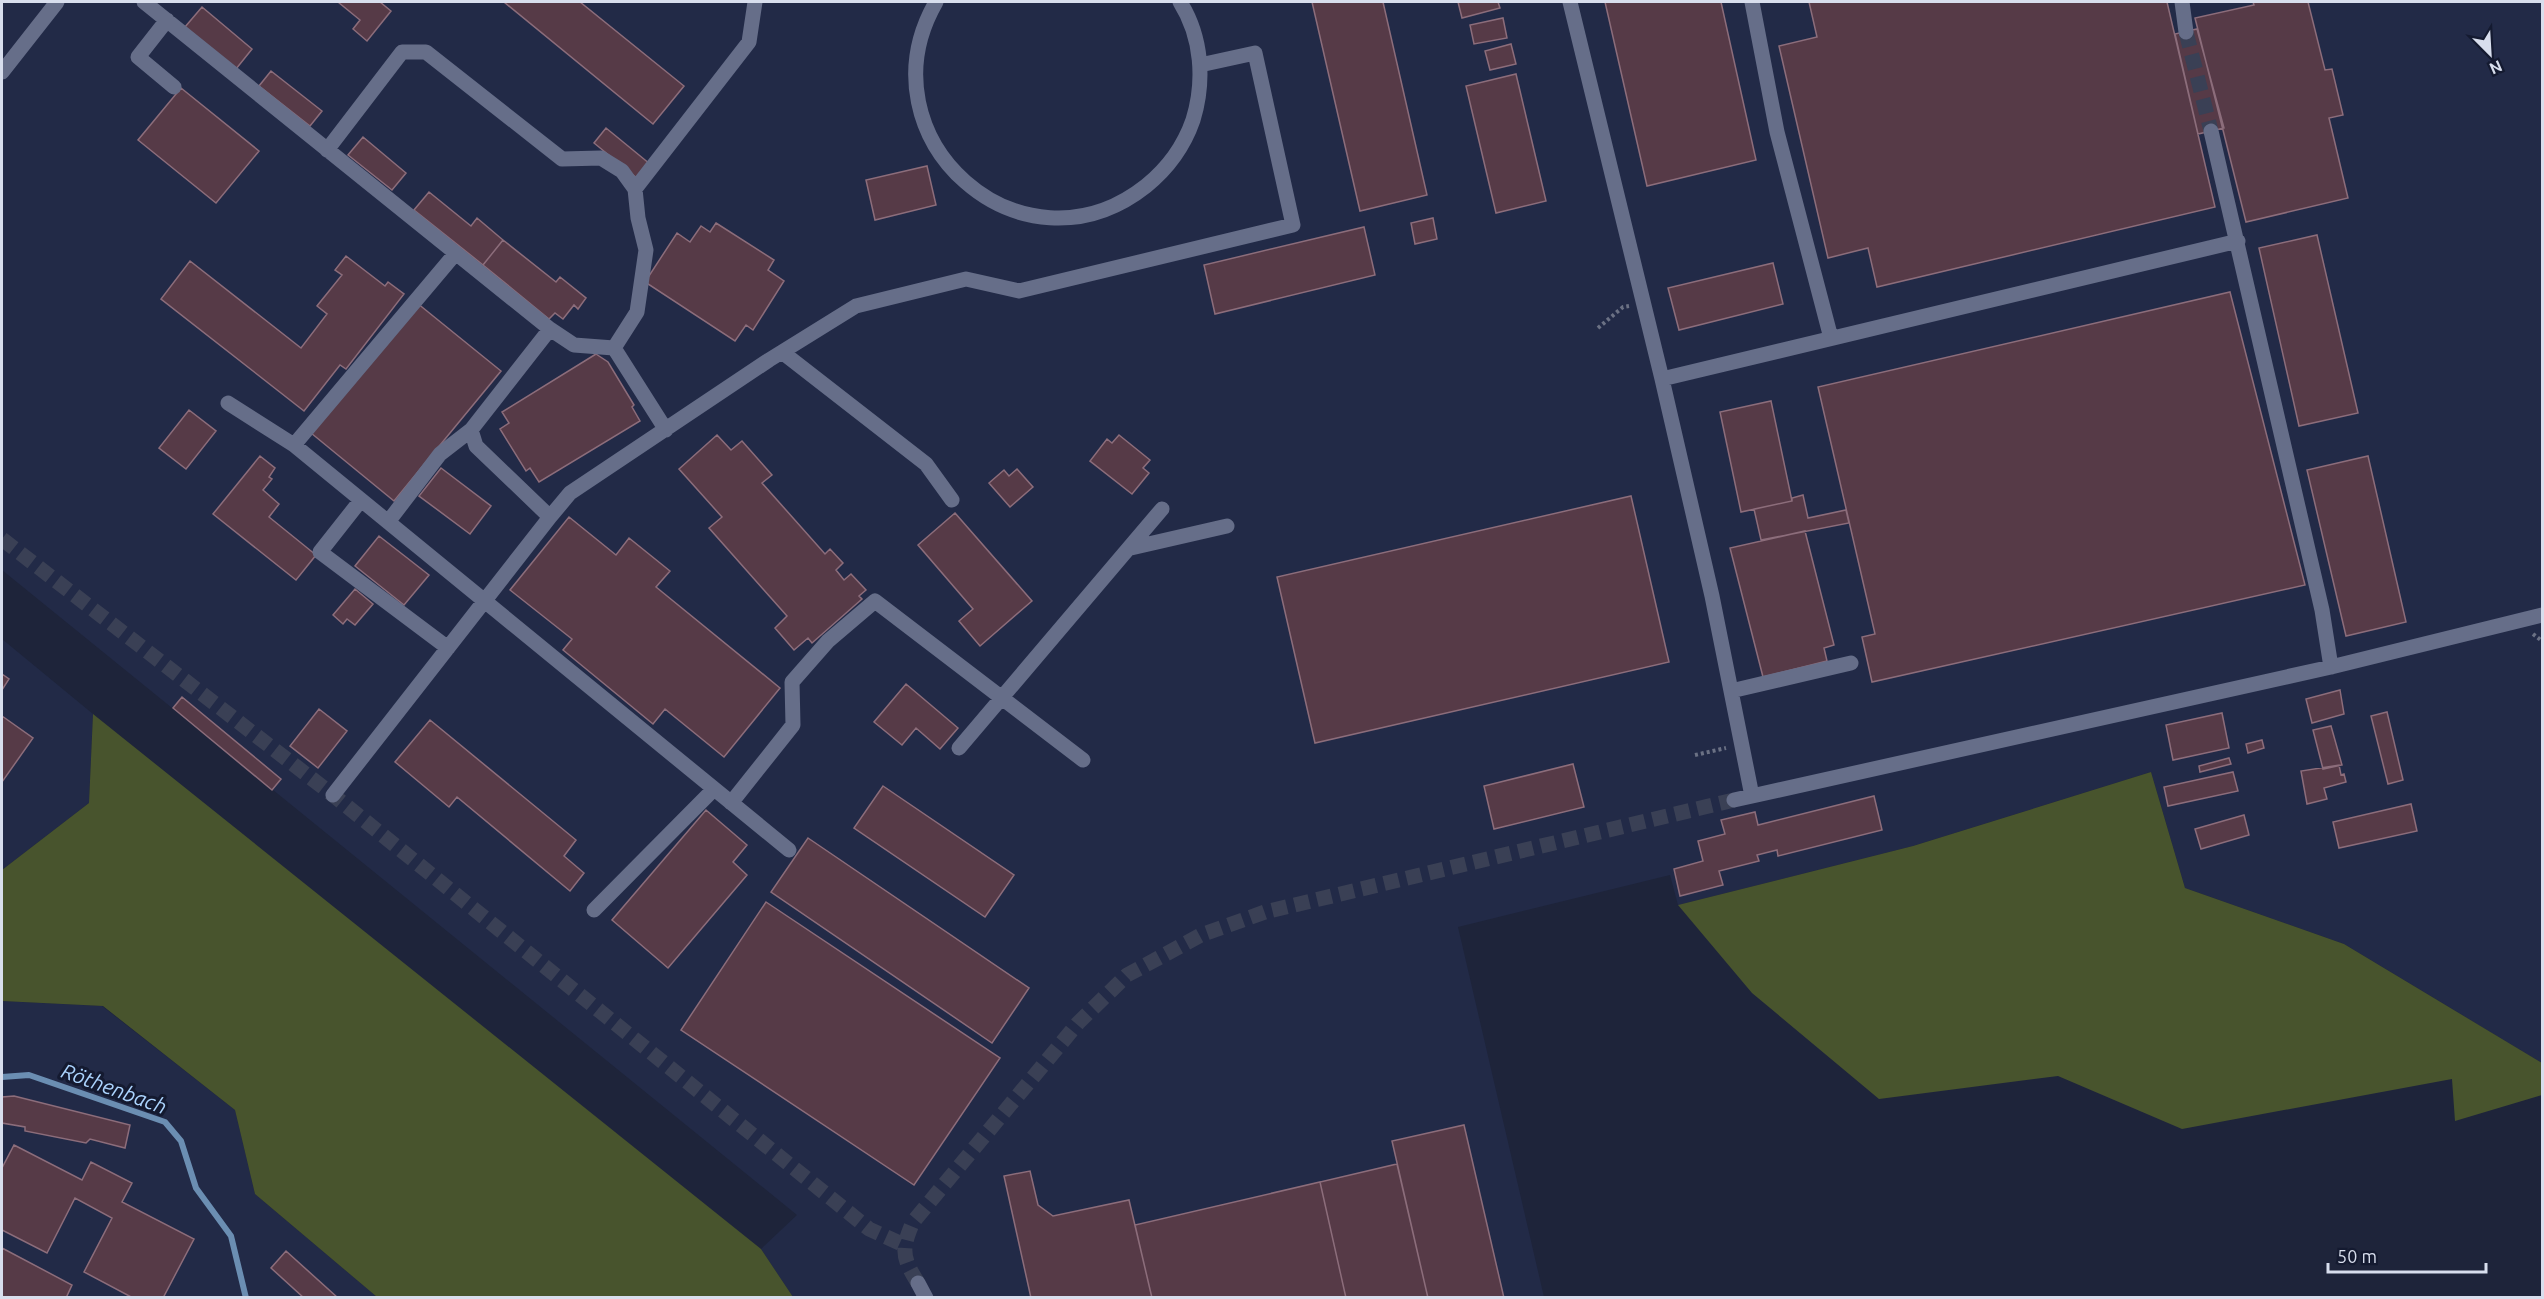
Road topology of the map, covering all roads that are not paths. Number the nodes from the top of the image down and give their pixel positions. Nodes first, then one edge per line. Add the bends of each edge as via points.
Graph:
1 (57, 2) edge
2 (755, 2) edge
3 (936, 2) edge
4 (1180, 2) edge
5 (1570, 2) edge
6 (1752, 2) edge
7 (2182, 2) edge
8 (152, 4) edge
9 (167, 20) junction
10 (2186, 32) tunnel mouth
11 (1200, 65) junction
12 (2, 72) edge
13 (174, 87) dead end
14 (2211, 131) tunnel mouth
15 (327, 150) junction
16 (635, 189) junction
17 (2238, 241) junction
18 (455, 254) junction
19 (550, 329) junction
20 (1831, 338) junction
21 (614, 348) junction
22 (782, 352) junction
23 (1662, 379) junction
24 (228, 403) dead end
25 (471, 430) junction
26 (666, 430) junction
27 (294, 445) junction
28 (361, 500) junction
29 (952, 500) dead end
30 (1162, 509) dead end
31 (550, 517) junction
32 (388, 522) junction
33 (1227, 526) dead end
34 (1131, 548) junction
35 (485, 602) junction
36 (2542, 615) edge
37 (448, 648) junction
38 (1851, 663) dead end
39 (2331, 667) junction
40 (1731, 691) junction
41 (1002, 698) junction
42 (959, 748) dead end
43 (1083, 760) dead end
44 (714, 789) junction
45 (333, 795) dead end
46 (1752, 796) junction
47 (1734, 800) tunnel mouth
48 (731, 803) junction
49 (789, 850) dead end
50 (594, 910) dead end
51 (918, 1283) tunnel mouth
52 (926, 1298) edge

1 - 12 street
2 - 16 street via 749,42
3 - 11 street via 925,22 915,64 918,106 924,126 945,163 960,179 976,192 1015,211 1057,218 1078,216 1119,203 1146,186 1169,164 1190,127 1197,107
4 - 11 street via 1191,23
5 - 23 street
6 - 20 street via 1777,132
7 - 10 street
8 - 9 street
9 - 13 street via 138,57
9 - 15 street
11 - 22 street via 1255,53 1293,225 1019,291 966,279 856,306
14 - 17 street
15 - 16 street via 402,52 426,52 562,159 601,158 622,171
15 - 18 street
16 - 21 street via 646,250 637,312
17 - 20 street
17 - 39 street via 2322,610
18 - 19 street
18 - 27 street
19 - 21 street via 574,345
19 - 25 street
20 - 23 street
21 - 26 street
22 - 26 street
22 - 29 street via 926,464
23 - 40 street
24 - 27 street
25 - 31 street via 476,446
25 - 32 street via 440,454
26 - 31 street via 570,493
27 - 28 street
28 - 32 street
28 - 37 street via 320,552
30 - 34 street
31 - 35 street
32 - 35 street
33 - 34 street
34 - 41 street
35 - 37 street
35 - 44 street
36 - 39 street
37 - 45 street
38 - 40 street
39 - 46 street
40 - 46 street
41 - 42 street
41 - 43 street
41 - 48 street via 875,601 828,641 792,682 793,725
44 - 48 street
44 - 50 street
46 - 47 street
48 - 49 street
51 - 52 street

